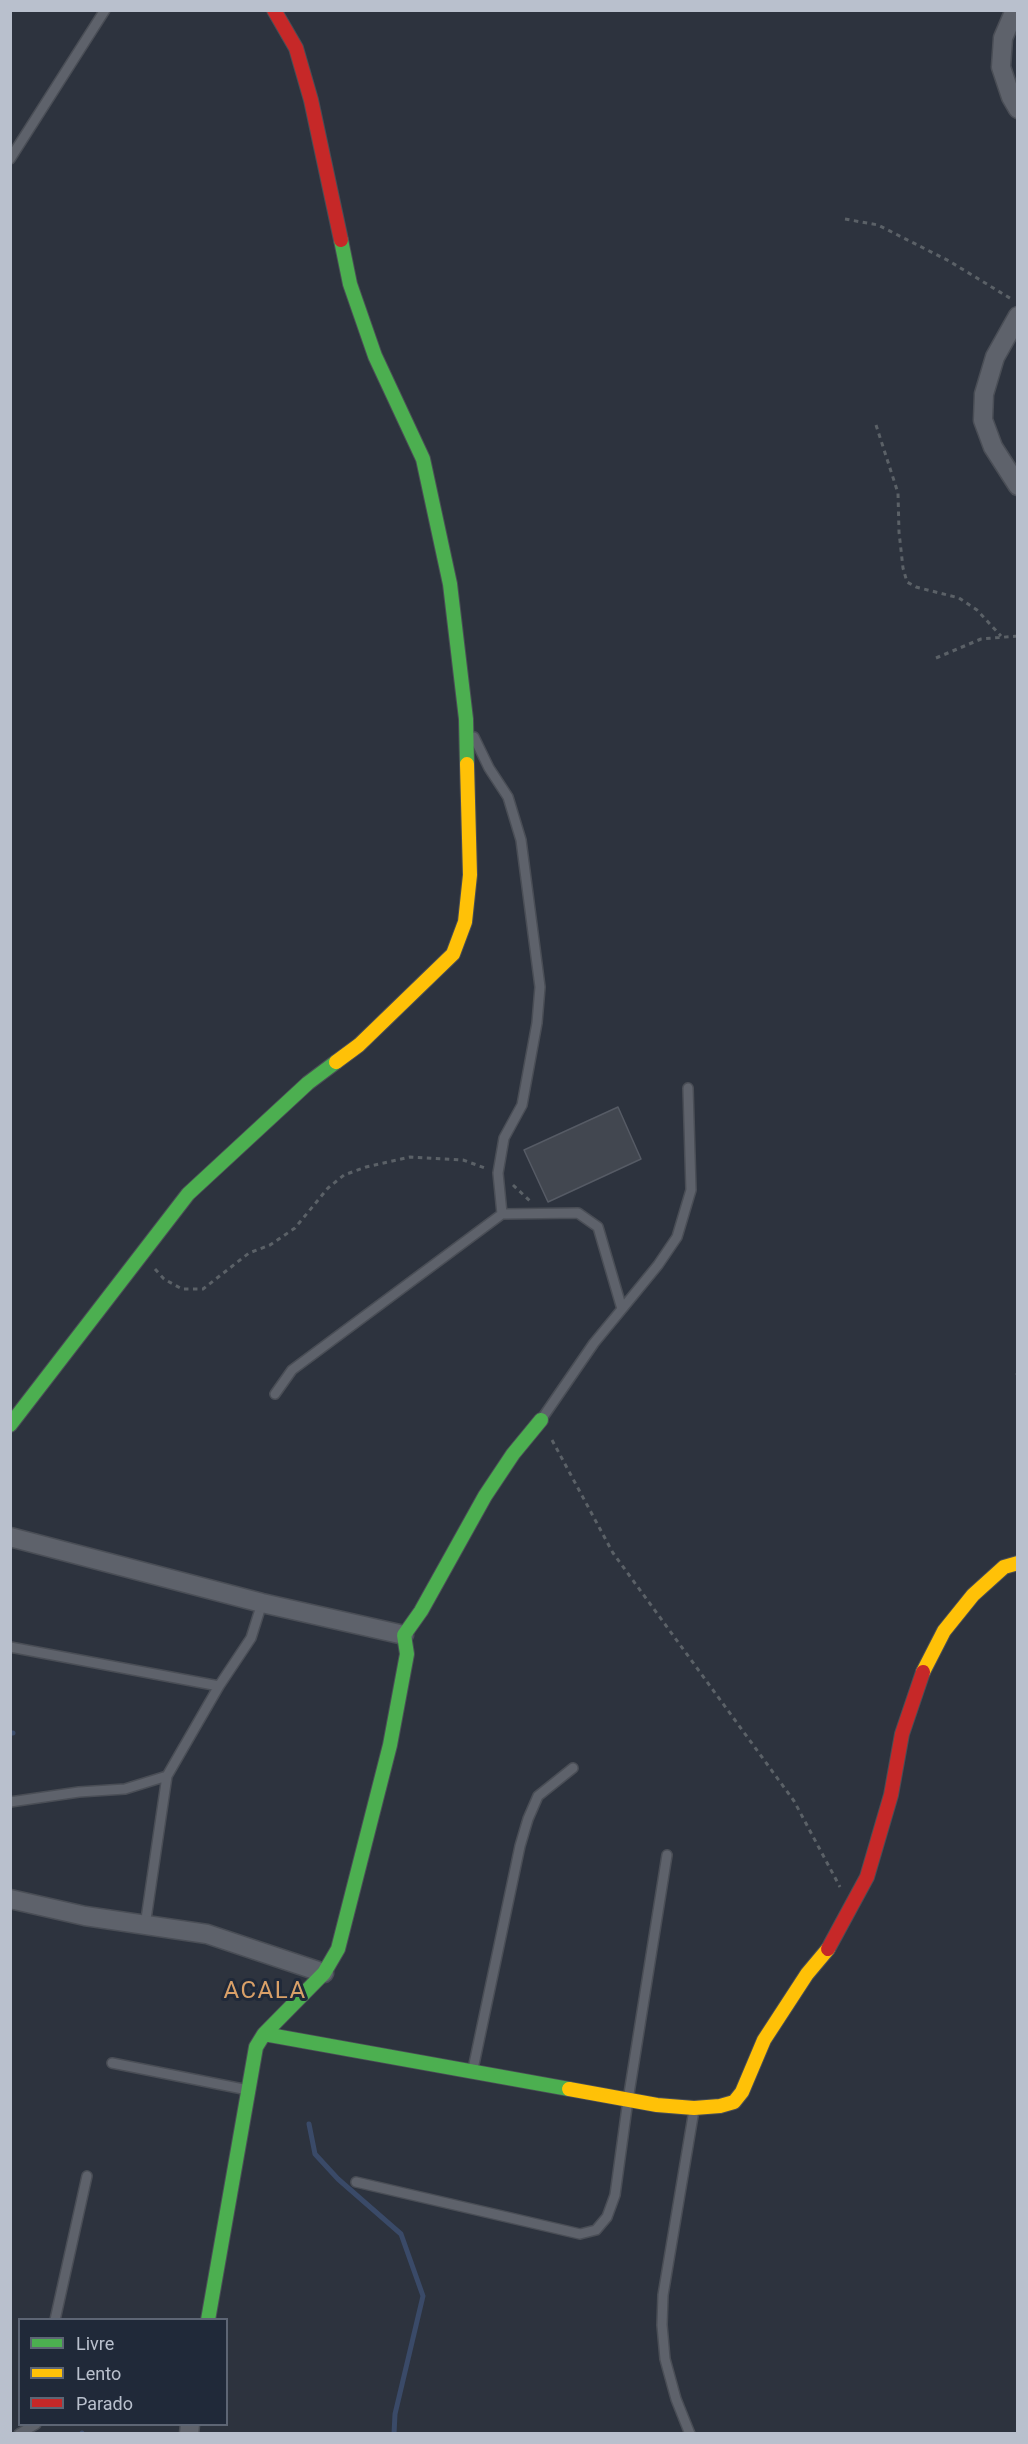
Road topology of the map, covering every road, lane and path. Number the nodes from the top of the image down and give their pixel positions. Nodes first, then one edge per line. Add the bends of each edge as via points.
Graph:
1 (105, 10) edge
2 (274, 10) edge
3 (1015, 10) edge
4 (1017, 109) edge
5 (10, 159) edge
6 (844, 219) dead end
7 (1017, 303) edge
8 (1017, 316) edge
9 (876, 424) dead end
10 (1017, 486) edge
11 (1001, 636) junction
12 (1017, 636) edge
13 (936, 658) dead end
14 (466, 719) junction
15 (688, 1088) dead end
16 (498, 1173) junction
17 (543, 1212) junction
18 (502, 1214) junction
19 (142, 1254) junction
20 (622, 1310) junction
21 (275, 1394) dead end
22 (541, 1420) junction
23 (10, 1425) edge
24 (10, 1537) edge
25 (1017, 1563) edge
26 (262, 1603) junction
27 (404, 1635) junction
28 (10, 1647) edge
29 (219, 1686) junction
30 (573, 1768) dead end
31 (167, 1776) junction
32 (10, 1802) edge
33 (667, 1855) dead end
34 (10, 1899) edge
35 (851, 1910) junction
36 (144, 1926) junction
37 (324, 1973) junction
38 (264, 2034) junction
39 (112, 2063) dead end
40 (472, 2072) junction
41 (248, 2090) junction
42 (628, 2100) junction
43 (694, 2108) junction
44 (87, 2176) dead end
45 (356, 2182) dead end
46 (55, 2318) edge
47 (208, 2318) edge
48 (690, 2433) edge

1 - 5 lane
2 - 14 street via 296,48 350,284 375,356 423,459 450,584
3 - 4 street via 1003,38 1001,66
6 - 7 path via 878,225 949,261
8 - 10 street via 995,357 984,394 983,420 993,447
9 - 11 path via 898,493 900,541 908,582 959,598 977,610
11 - 12 path
11 - 13 path via 981,639
14 - 16 lane via 508,797 521,840 540,987 522,1105 504,1138
14 - 19 street via 470,875 465,922 453,954 359,1045 308,1083 188,1194
15 - 20 lane via 691,1190 677,1237
16 - 17 path
16 - 18 lane
16 - 19 path via 463,1160 410,1157 344,1175 295,1228 249,1253 203,1289 182,1289 164,1279
17 - 18 lane
17 - 20 lane via 578,1213 598,1227
18 - 21 lane via 292,1370
19 - 23 street
20 - 22 lane
22 - 27 street via 485,1496
22 - 35 path via 614,1553 794,1801
24 - 26 street
25 - 35 street via 1004,1567 973,1595 944,1630 922,1673 902,1734 891,1795 867,1877
26 - 27 street
26 - 29 lane via 250,1638
27 - 37 street via 407,1654 381,1784 338,1949
28 - 29 lane
29 - 31 lane
30 - 40 lane via 538,1797 528,1819
31 - 32 lane via 125,1789
31 - 36 lane
33 - 42 lane
34 - 36 street
35 - 43 street via 831,1946 807,1974 764,2040 742,2092 734,2102
36 - 37 street via 207,1934
37 - 38 street
38 - 40 street
38 - 41 street via 256,2047
39 - 41 lane
40 - 42 street
41 - 47 street
42 - 43 street
42 - 45 lane via 615,2195 607,2217 596,2230 580,2234
43 - 48 lane via 663,2295 662,2325 665,2358
44 - 46 lane

